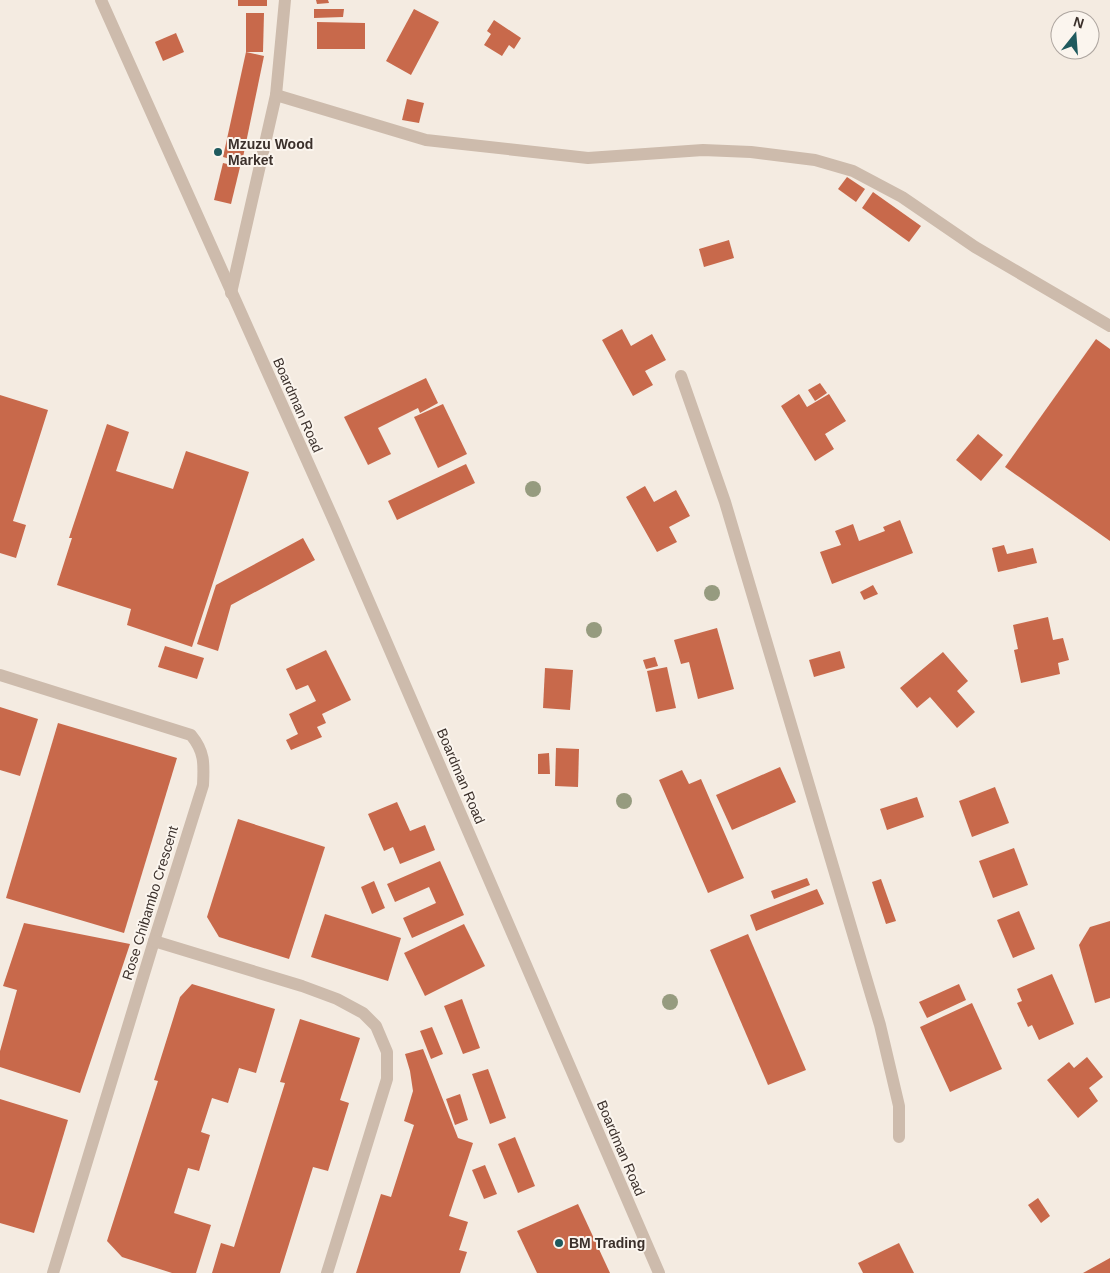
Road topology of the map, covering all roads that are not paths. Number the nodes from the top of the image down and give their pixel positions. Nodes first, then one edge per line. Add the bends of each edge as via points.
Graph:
1 (101, 0) edge
2 (285, 0) edge
3 (276, 95) junction
4 (231, 293) junction
5 (1110, 326) edge
6 (681, 376) dead end
7 (0, 676) edge
8 (154, 942) junction
9 (899, 1137) dead end
10 (53, 1273) edge
11 (327, 1273) edge
12 (659, 1273) edge

1 - 4 street, Boardman Road
2 - 3 street
3 - 4 street
3 - 5 street via 426,140 452,144 588,158 704,150 815,160 854,171 902,197 975,247
4 - 12 street, Boardman Road via 335,524
6 - 9 street via 725,502 880,1025 899,1106
7 - 8 street, Rose Chibambo Crescent via 176,729 191,735 200,746 203,785
8 - 10 street, Rose Chibambo Crescent
8 - 11 street via 337,999 363,1013 376,1026 387,1052 387,1079

